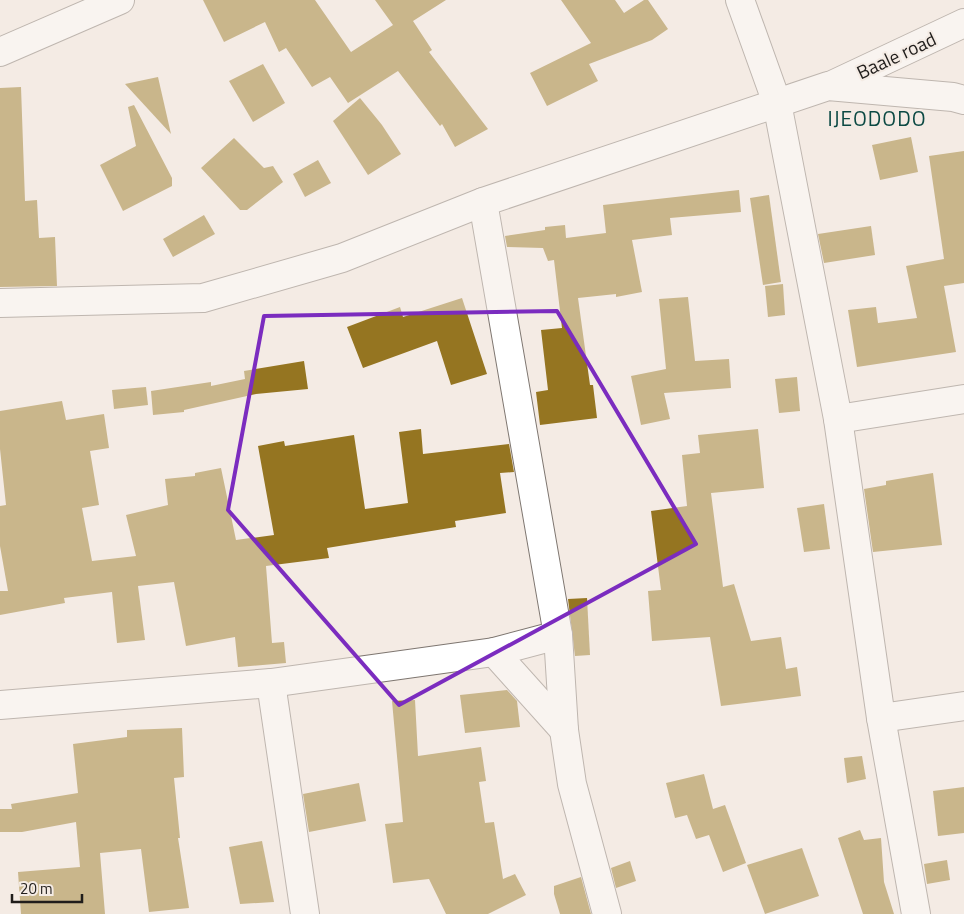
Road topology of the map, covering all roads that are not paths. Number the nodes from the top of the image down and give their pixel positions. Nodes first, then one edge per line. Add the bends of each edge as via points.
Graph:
1 (120, 0) edge
2 (740, 0) edge
3 (964, 23) edge
4 (0, 52) edge
5 (828, 86) junction
6 (964, 100) edge
7 (777, 103) junction
8 (484, 202) junction
9 (0, 303) edge
10 (964, 399) edge
11 (838, 419) junction
12 (558, 635) junction
13 (494, 652) junction
14 (271, 684) junction
15 (0, 705) edge
16 (964, 706) edge
17 (881, 718) junction
18 (564, 730) junction
19 (305, 914) edge
20 (607, 914) edge
21 (916, 914) edge

1 - 4 street
2 - 7 street
3 - 5 street, Baale road
5 - 6 street
5 - 7 street, Baale road
7 - 8 street, Baale road
7 - 11 street
8 - 9 street, Baale road via 342,258 203,298
8 - 12 street
10 - 11 street
11 - 17 street
12 - 13 street
12 - 18 street
13 - 14 street
13 - 18 street
14 - 15 street
14 - 19 street
16 - 17 street
17 - 21 street
18 - 20 street via 572,784

